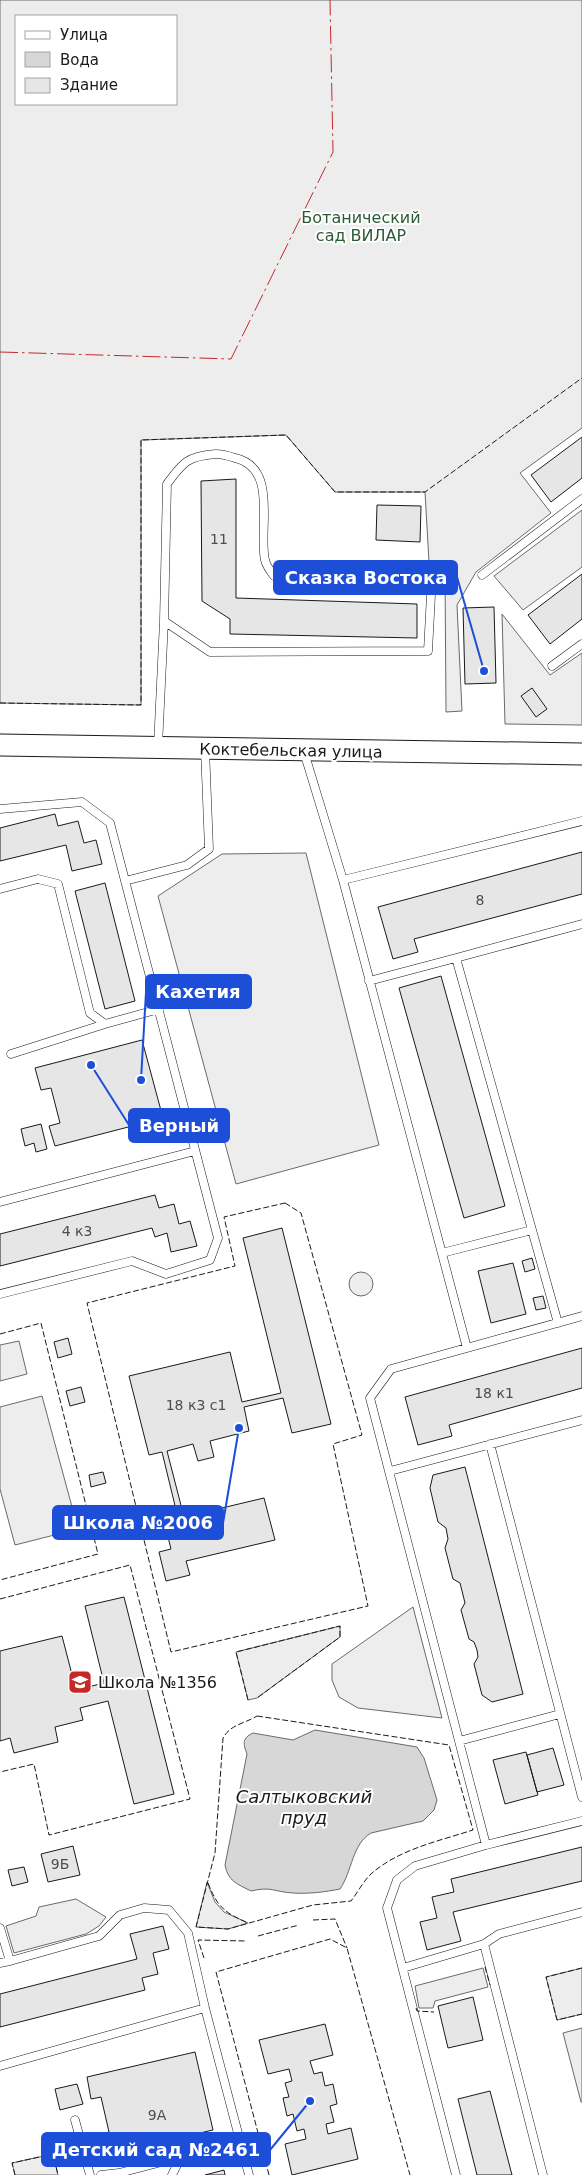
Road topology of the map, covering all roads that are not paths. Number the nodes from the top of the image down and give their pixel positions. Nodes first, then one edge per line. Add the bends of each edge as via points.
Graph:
1 (582, 499) edge
2 (482, 575) dead end
3 (164, 622) junction
4 (582, 644) edge
5 (552, 666) dead end
6 (0, 745) edge
7 (158, 748) junction
8 (205, 749) junction
9 (304, 750) junction
10 (582, 754) edge
11 (0, 809) edge
12 (582, 821) edge
13 (343, 880) junction
14 (125, 881) junction
15 (0, 889) edge
16 (582, 924) edge
17 (456, 958) junction
18 (369, 981) junction
19 (158, 1009) junction
20 (105, 1024) junction
21 (12, 1054) dead end
22 (195, 1151) junction
23 (0, 1202) edge
24 (532, 1230) junction
25 (442, 1253) junction
26 (0, 1294) edge
27 (582, 1316) edge
28 (558, 1323) junction
29 (467, 1348) junction
30 (582, 1420) edge
31 (490, 1444) junction
32 (390, 1471) junction
33 (560, 1714) junction
34 (459, 1741) junction
35 (582, 1798) edge
36 (582, 1821) edge
37 (486, 1845) junction
38 (582, 1912) edge
39 (0, 1928) edge
40 (484, 1944) junction
41 (10, 1961) junction
42 (0, 1963) edge
43 (403, 1968) junction
44 (204, 2008) junction
45 (0, 2066) edge
46 (75, 2120) dead end
47 (241, 2142) junction
48 (181, 2157) junction
49 (90, 2175) edge
50 (102, 2175) edge
51 (172, 2175) edge
52 (250, 2175) edge
53 (456, 2175) edge
54 (543, 2175) edge

1 - 2 lane
3 - 3 lane via 167,484 192,457 219,454 246,460 258,476 265,496 265,561 274,576 432,576 428,651 210,652
3 - 7 lane
4 - 5 lane
6 - 7 street, Коктебельская улица
7 - 8 street, Коктебельская улица
8 - 9 street, Коктебельская улица
8 - 14 lane via 209,849 187,865
9 - 10 street, Коктебельская улица
9 - 13 lane
11 - 14 lane via 82,802 110,823
12 - 13 lane
13 - 18 lane
14 - 19 lane
15 - 20 lane via 38,879 58,884 90,1013
16 - 17 lane
17 - 18 lane
17 - 24 lane
18 - 25 lane
19 - 20 lane
19 - 22 lane
20 - 21 lane
22 - 23 lane
22 - 26 lane via 218,1238 210,1260 166,1274 132,1261
24 - 25 lane
24 - 28 lane
25 - 29 lane
27 - 28 lane
28 - 29 lane
29 - 32 lane via 391,1369 370,1398
30 - 31 lane
31 - 32 lane
31 - 33 lane
32 - 34 lane
33 - 34 lane
33 - 35 lane
34 - 37 lane
36 - 37 lane
37 - 43 lane via 415,1866 397,1880 387,1908
38 - 40 lane via 498,1934
39 - 41 lane
40 - 43 lane
40 - 54 lane
41 - 42 lane
41 - 44 lane via 99,1936 120,1915 144,1908 169,1910 188,1933
43 - 53 lane
44 - 45 lane
44 - 47 lane
46 - 49 lane
47 - 48 lane
47 - 52 lane
48 - 50 lane
48 - 51 lane

